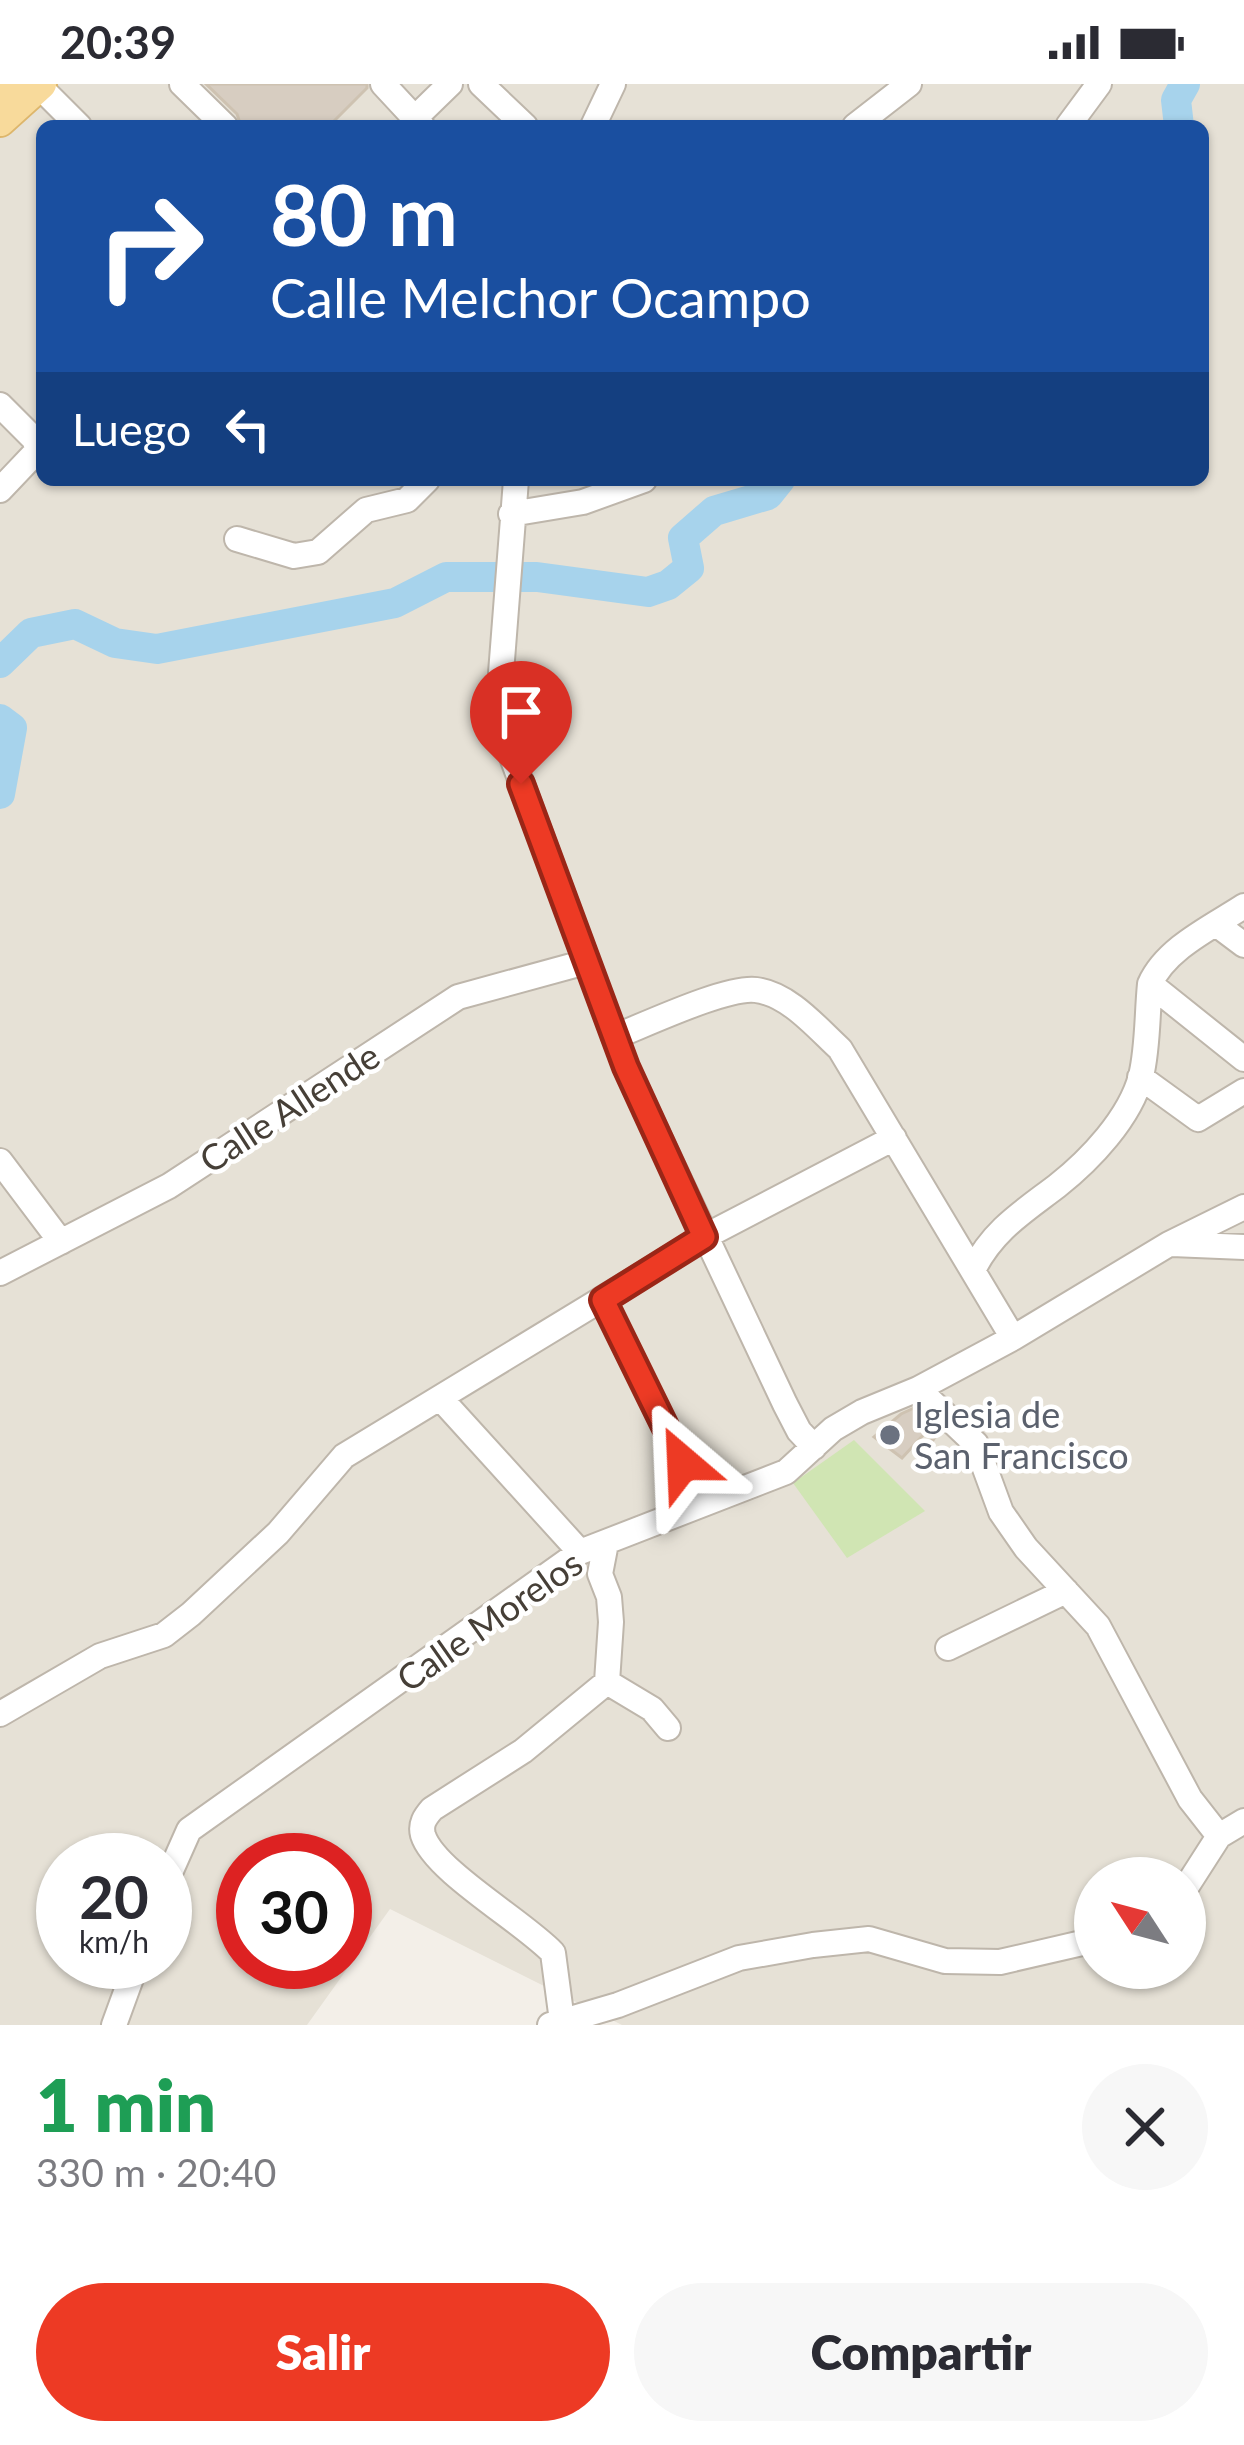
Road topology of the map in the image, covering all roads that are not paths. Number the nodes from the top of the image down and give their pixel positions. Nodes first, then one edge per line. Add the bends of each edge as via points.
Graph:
1 (182, 84) edge
2 (383, 84) edge
3 (450, 84) edge
4 (481, 84) edge
5 (613, 84) edge
6 (909, 84) edge
7 (1099, 84) edge
8 (40, 85) edge
9 (73, 120) edge
10 (219, 120) edge
11 (417, 120) edge
12 (421, 120) edge
13 (519, 120) edge
14 (596, 120) edge
15 (863, 120) edge
16 (1072, 120) edge
17 (0, 122) edge
18 (0, 405) edge
19 (36, 445) edge
20 (36, 452) edge
21 (421, 486) edge
22 (515, 486) edge
23 (627, 486) edge
24 (0, 490) edge
25 (511, 517) junction
26 (237, 539) dead end
27 (1244, 906) edge
28 (1216, 924) junction
29 (1244, 945) edge
30 (586, 962) junction
31 (1150, 984) junction
32 (614, 1036) junction
33 (1244, 1059) edge
34 (1140, 1077) junction
35 (1244, 1091) edge
36 (894, 1138) junction
37 (0, 1161) edge
38 (1244, 1207) edge
39 (704, 1237) junction
40 (61, 1242) junction
41 (1169, 1244) junction
42 (1244, 1246) edge
43 (974, 1270) junction
44 (0, 1273) edge
45 (603, 1300) junction
46 (1013, 1338) junction
47 (918, 1390) junction
48 (442, 1400) junction
49 (814, 1447) junction
50 (704, 1504) junction
51 (606, 1543) junction
52 (580, 1552) junction
53 (1066, 1591) junction
54 (948, 1648) dead end
55 (607, 1682) junction
56 (0, 1714) edge
57 (668, 1728) dead end
58 (1244, 1821) edge
59 (188, 1833) edge
60 (1220, 1836) junction
61 (1206, 1857) edge
62 (1074, 1945) edge
63 (127, 1989) edge
64 (556, 2023) edge
65 (114, 2025) edge

1 - 10 street
2 - 11 street
3 - 12 street
4 - 13 street
5 - 14 street
6 - 15 street
7 - 16 street
8 - 9 street
8 - 17 main road
18 - 19 street
20 - 24 street
21 - 26 street via 407,500 366,510 318,552 294,556
22 - 25 street
23 - 25 street
25 - 30 street via 501,673 509,749
27 - 28 street
28 - 29 street
28 - 31 street via 1169,956
30 - 32 street
30 - 40 street, Calle Allende via 458,997 169,1186
31 - 33 street
31 - 34 street
32 - 36 street via 734,992 778,997 840,1049
32 - 39 street
34 - 35 street via 1198,1120
34 - 43 street via 1106,1137 986,1244
36 - 39 street
36 - 43 street
37 - 40 street
38 - 41 street, Calle Morelos
39 - 45 street
39 - 49 street via 792,1418
40 - 44 street, Calle Allende
41 - 42 street
41 - 46 street, Calle Morelos
43 - 46 street
45 - 48 street
45 - 50 street
46 - 47 street, Calle Morelos
47 - 49 street, Calle Morelos via 862,1412
47 - 53 street via 976,1444 1001,1511
48 - 52 street
48 - 56 street via 344,1456 278,1533 164,1635 100,1656
49 - 50 street, Calle Morelos via 786,1472
50 - 51 street, Calle Morelos
51 - 52 street, Calle Morelos
51 - 55 street via 600,1574 611,1622
52 - 59 street, Calle Morelos
53 - 54 street
53 - 60 street via 1098,1626 1190,1799
55 - 57 street
55 - 64 street via 422,1821 447,1867 553,1953
58 - 60 street
60 - 61 street
62 - 64 street via 1000,1962 945,1961 869,1939 813,1945 739,1958
63 - 65 street

